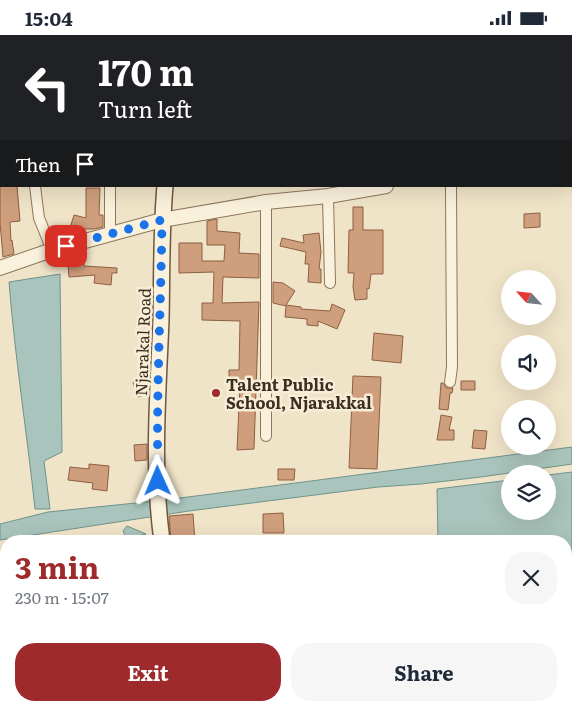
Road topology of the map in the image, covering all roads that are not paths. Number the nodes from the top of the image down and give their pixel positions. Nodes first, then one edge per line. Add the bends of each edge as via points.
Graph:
1 (35, 187) edge
2 (110, 187) edge
3 (165, 187) edge
4 (379, 187) edge
5 (451, 187) edge
6 (328, 196) junction
7 (266, 202) junction
8 (162, 220) junction
9 (110, 235) junction
10 (52, 249) junction
11 (0, 268) edge
12 (330, 283) dead end
13 (450, 382) dead end
14 (266, 436) dead end
15 (161, 535) edge

1 - 10 street via 39,218
2 - 9 street
3 - 8 main road, Njarakal Road
4 - 6 street
5 - 13 street
6 - 7 street
6 - 12 street
7 - 8 street
7 - 14 street
8 - 9 street
8 - 15 main road, Njarakal Road via 157,409
9 - 10 street
10 - 11 street

